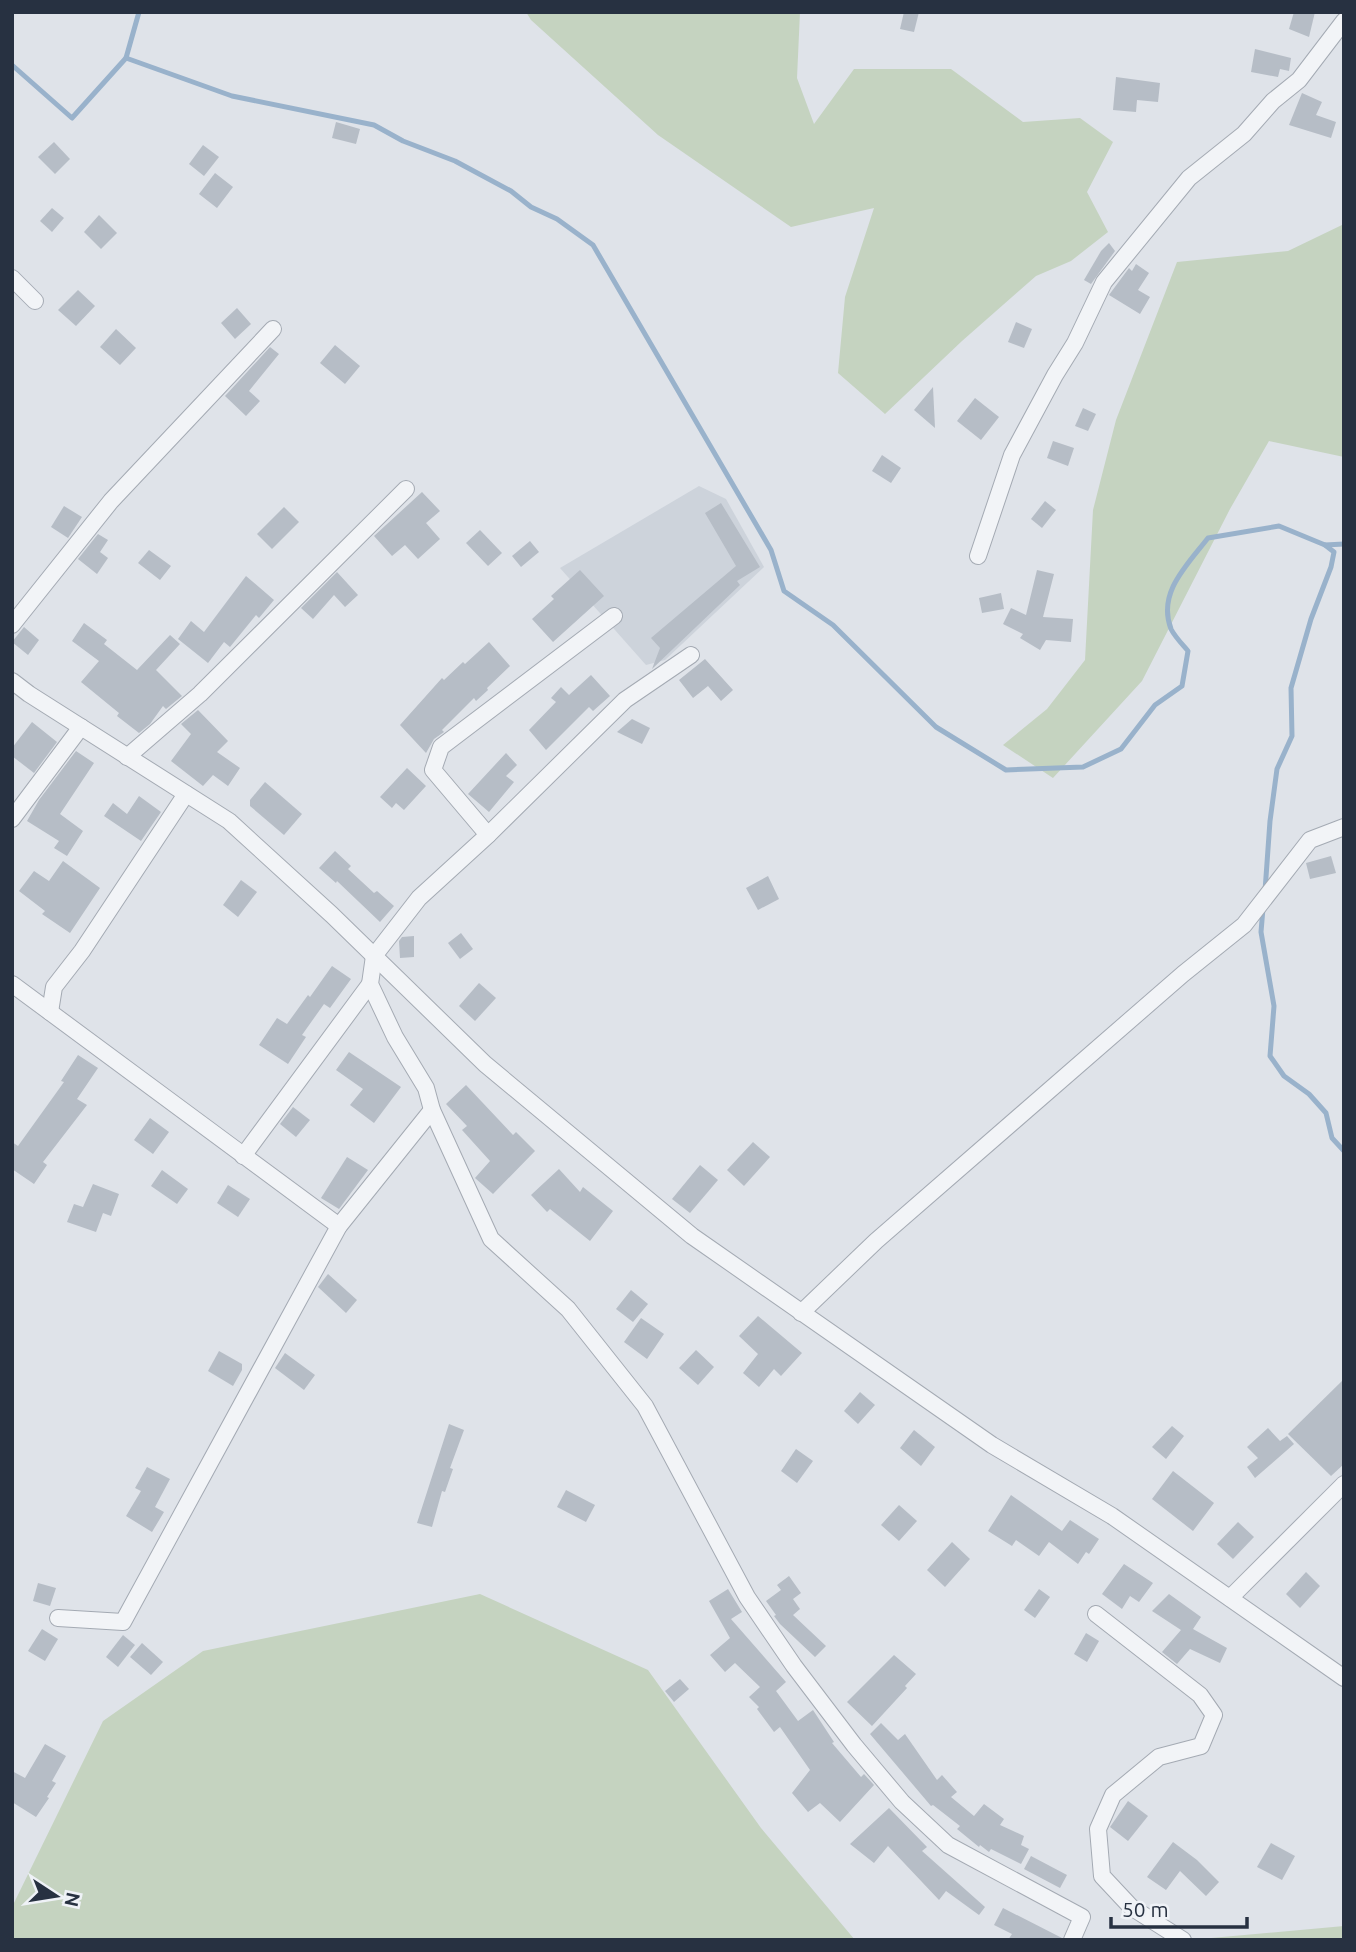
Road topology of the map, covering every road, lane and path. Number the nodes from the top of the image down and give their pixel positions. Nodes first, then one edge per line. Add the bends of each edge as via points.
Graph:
1 (1344, 21) edge
2 (12, 278) edge
3 (35, 301) dead end
4 (273, 329) dead end
5 (406, 489) dead end
6 (978, 556) dead end
7 (614, 616) dead end
8 (12, 625) edge
9 (691, 655) dead end
10 (12, 681) edge
11 (81, 727) junction
12 (127, 757) junction
13 (186, 794) junction
14 (12, 819) edge
15 (1344, 827) edge
16 (488, 835) junction
17 (374, 956) junction
18 (12, 984) edge
19 (370, 984) junction
20 (50, 1012) junction
21 (432, 1110) junction
22 (243, 1156) junction
23 (339, 1226) junction
24 (801, 1313) junction
25 (1344, 1484) edge
26 (1230, 1598) junction
27 (1096, 1614) dead end
28 (58, 1618) dead end
29 (1344, 1678) edge
30 (1072, 1940) edge
31 (1183, 1940) edge

1 - 6 street via 1299,80 1244,134 1189,178 1104,282 1012,455
2 - 3 street
4 - 8 street via 111,500
5 - 12 street via 200,694
7 - 16 street via 441,747 433,770
9 - 16 street via 625,700
10 - 11 street
11 - 12 street
11 - 14 street
12 - 13 street
13 - 17 street via 229,821
13 - 20 street via 54,987
15 - 24 street via 1310,840 1244,925 876,1241
16 - 17 street via 419,898
17 - 19 street
17 - 24 street via 485,1064 692,1236
18 - 20 street
19 - 21 street via 426,1088
19 - 22 street
20 - 22 street
21 - 23 street
21 - 30 street via 491,1239 568,1309 645,1406 747,1597 847,1735 901,1802 948,1845 1082,1917
22 - 23 street
23 - 28 street via 123,1622
24 - 26 street
25 - 26 street
26 - 29 street
27 - 31 street via 1200,1695 1214,1715 1201,1746 1159,1757 1113,1795 1098,1829 1102,1876 1132,1907

